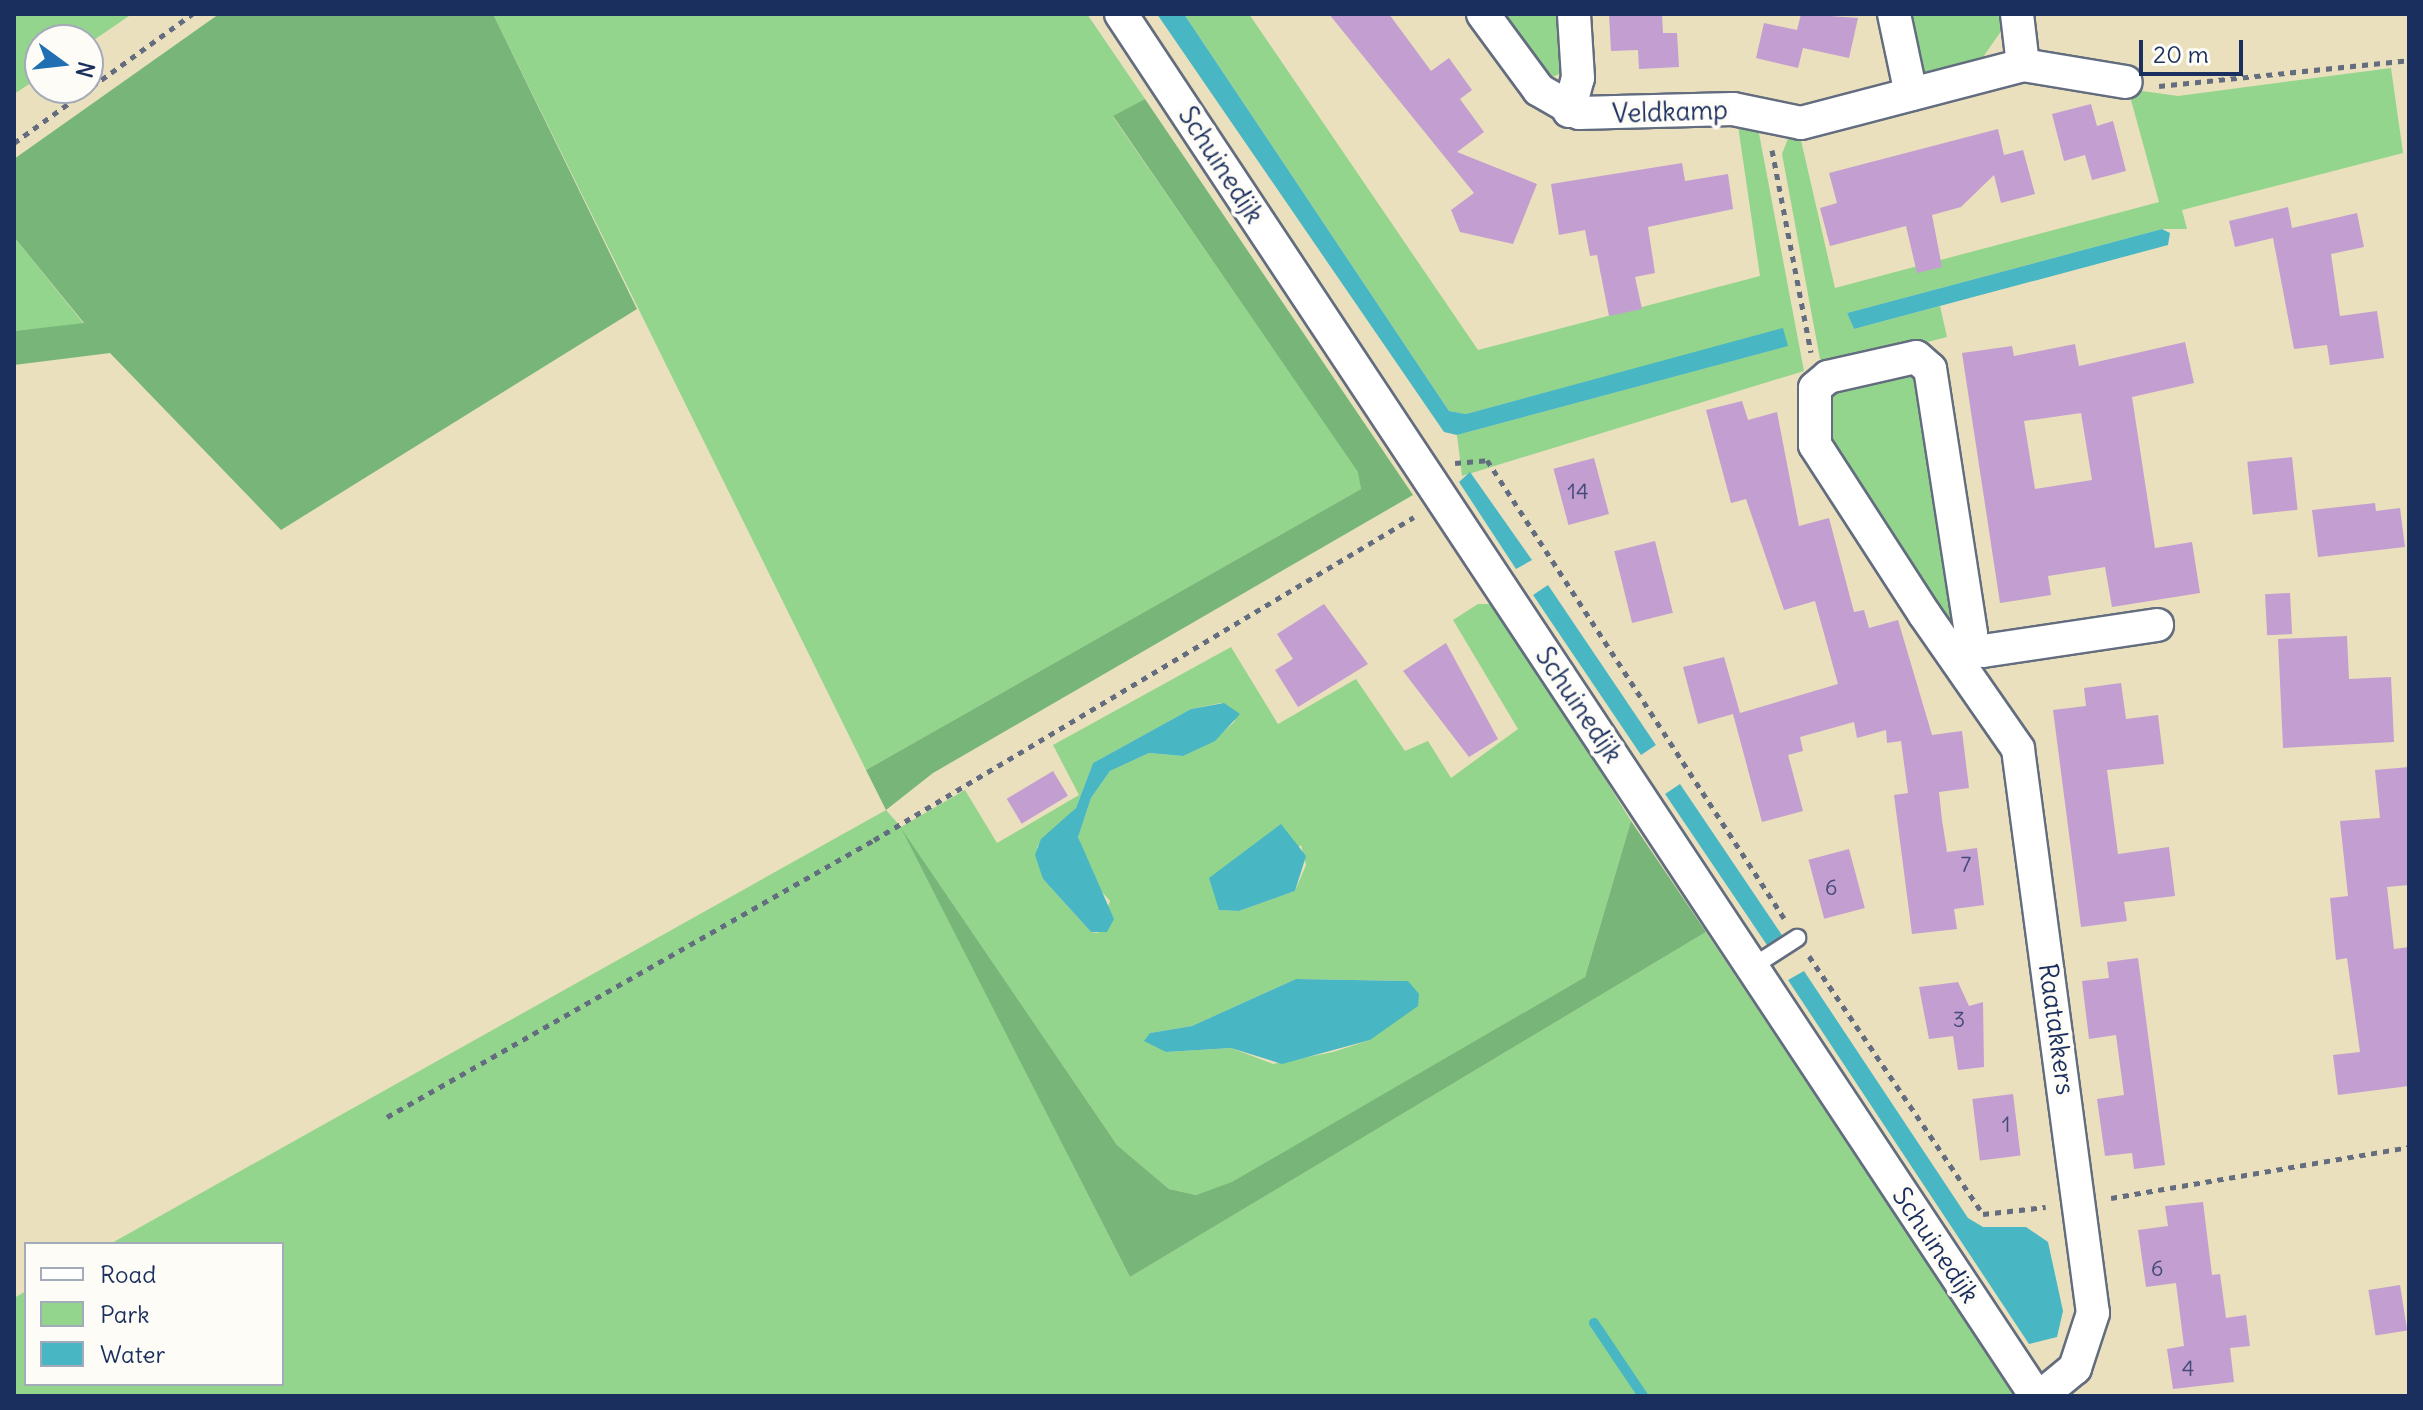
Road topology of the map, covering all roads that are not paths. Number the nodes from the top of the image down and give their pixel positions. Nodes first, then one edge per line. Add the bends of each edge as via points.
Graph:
1 (1121, 14) edge
2 (1483, 14) edge
3 (1574, 14) edge
4 (1894, 14) edge
5 (2017, 14) edge
6 (2023, 65) junction
7 (2126, 82) road end
8 (1911, 94) junction
9 (1569, 111) junction
10 (2157, 625) dead end
11 (1961, 652) junction
12 (1797, 938) road end
13 (1752, 967) junction
14 (2038, 1396) edge

1 - 13 street, Schuinedijk
2 - 9 street via 1539,90
3 - 9 street, Veldkamp via 1578,78
4 - 8 street
5 - 6 street
6 - 7 street, Veldkamp
6 - 8 street, Veldkamp
8 - 9 street, Veldkamp via 1801,123 1733,109
10 - 11 street
11 - 11 street, Raatakkers via 1815,445 1815,388 1828,377 1916,357 1930,369 1971,633
11 - 14 street, Raatakkers via 2018,749 2082,1204 2091,1332 2075,1368
12 - 13 lane
13 - 14 street, Schuinedijk

